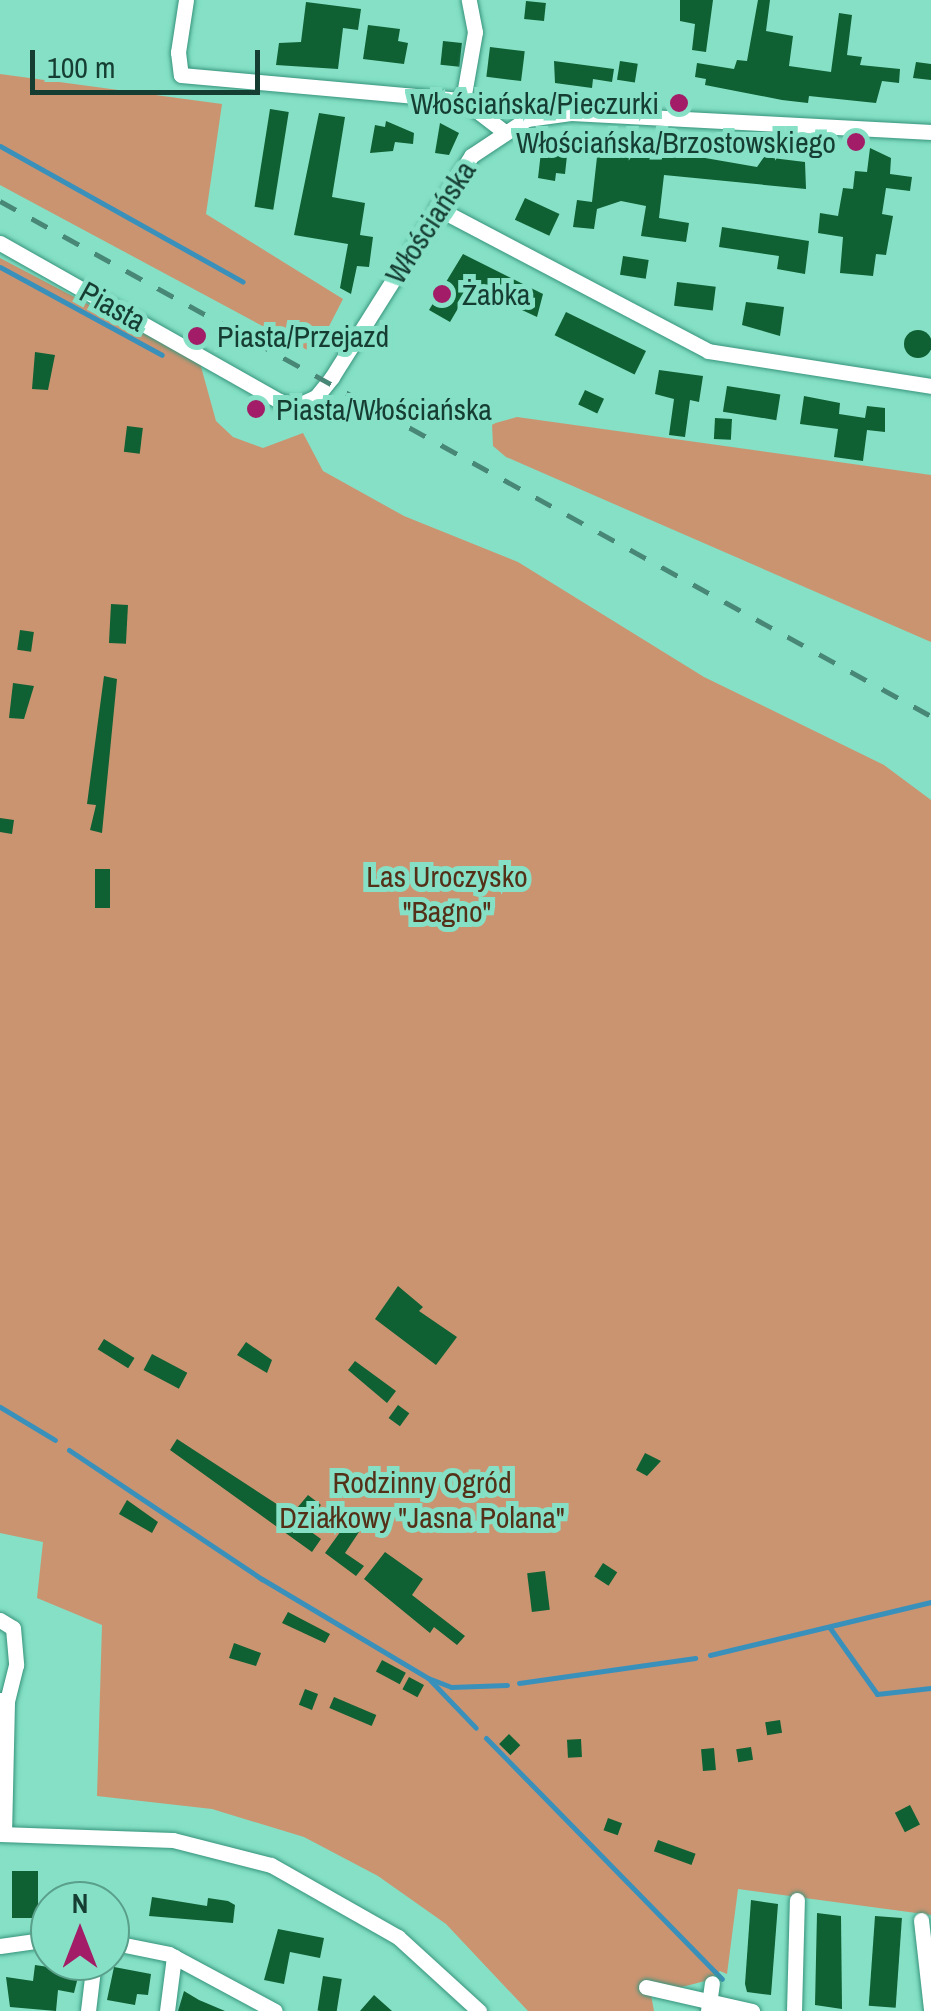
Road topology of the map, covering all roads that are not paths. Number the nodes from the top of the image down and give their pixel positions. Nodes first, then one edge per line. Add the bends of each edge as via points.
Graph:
1 (186, 0) edge
2 (469, 0) edge
3 (463, 100) junction
4 (502, 130) junction
5 (931, 132) edge
6 (437, 208) junction
7 (0, 242) edge
8 (328, 382) joint
9 (931, 386) edge
10 (0, 1620) edge
11 (3, 1700) edge
12 (2, 1834) edge
13 (797, 1900) dead end
14 (921, 1920) dead end
15 (30, 1942) edge
16 (0, 1946) edge
17 (130, 1946) edge
18 (174, 1956) junction
19 (92, 1981) edge
20 (712, 1982) dead end
21 (646, 1987) dead end
22 (670, 1992) junction
23 (714, 2006) edge
24 (931, 2008) edge
25 (88, 2011) edge
26 (166, 2011) edge
27 (276, 2011) edge
28 (480, 2011) edge
29 (665, 2011) edge
30 (752, 2011) edge
31 (794, 2011) edge

1 - 3 street via 181,75
2 - 3 street via 475,32
3 - 4 street
4 - 5 street via 570,113
4 - 6 street, Włościańska via 480,146
6 - 8 street, Włościańska
6 - 9 street via 708,350
7 - 8 street, Piasta via 280,401 308,402
10 - 11 street via 13,1628 16,1665
11 - 12 street
12 - 28 street via 173,1840 271,1865 398,1936
13 - 31 street
14 - 24 street
15 - 16 street
17 - 18 street
18 - 26 street
18 - 27 street
19 - 25 street
20 - 23 street
21 - 22 street
22 - 23 street
22 - 29 street
23 - 30 street

